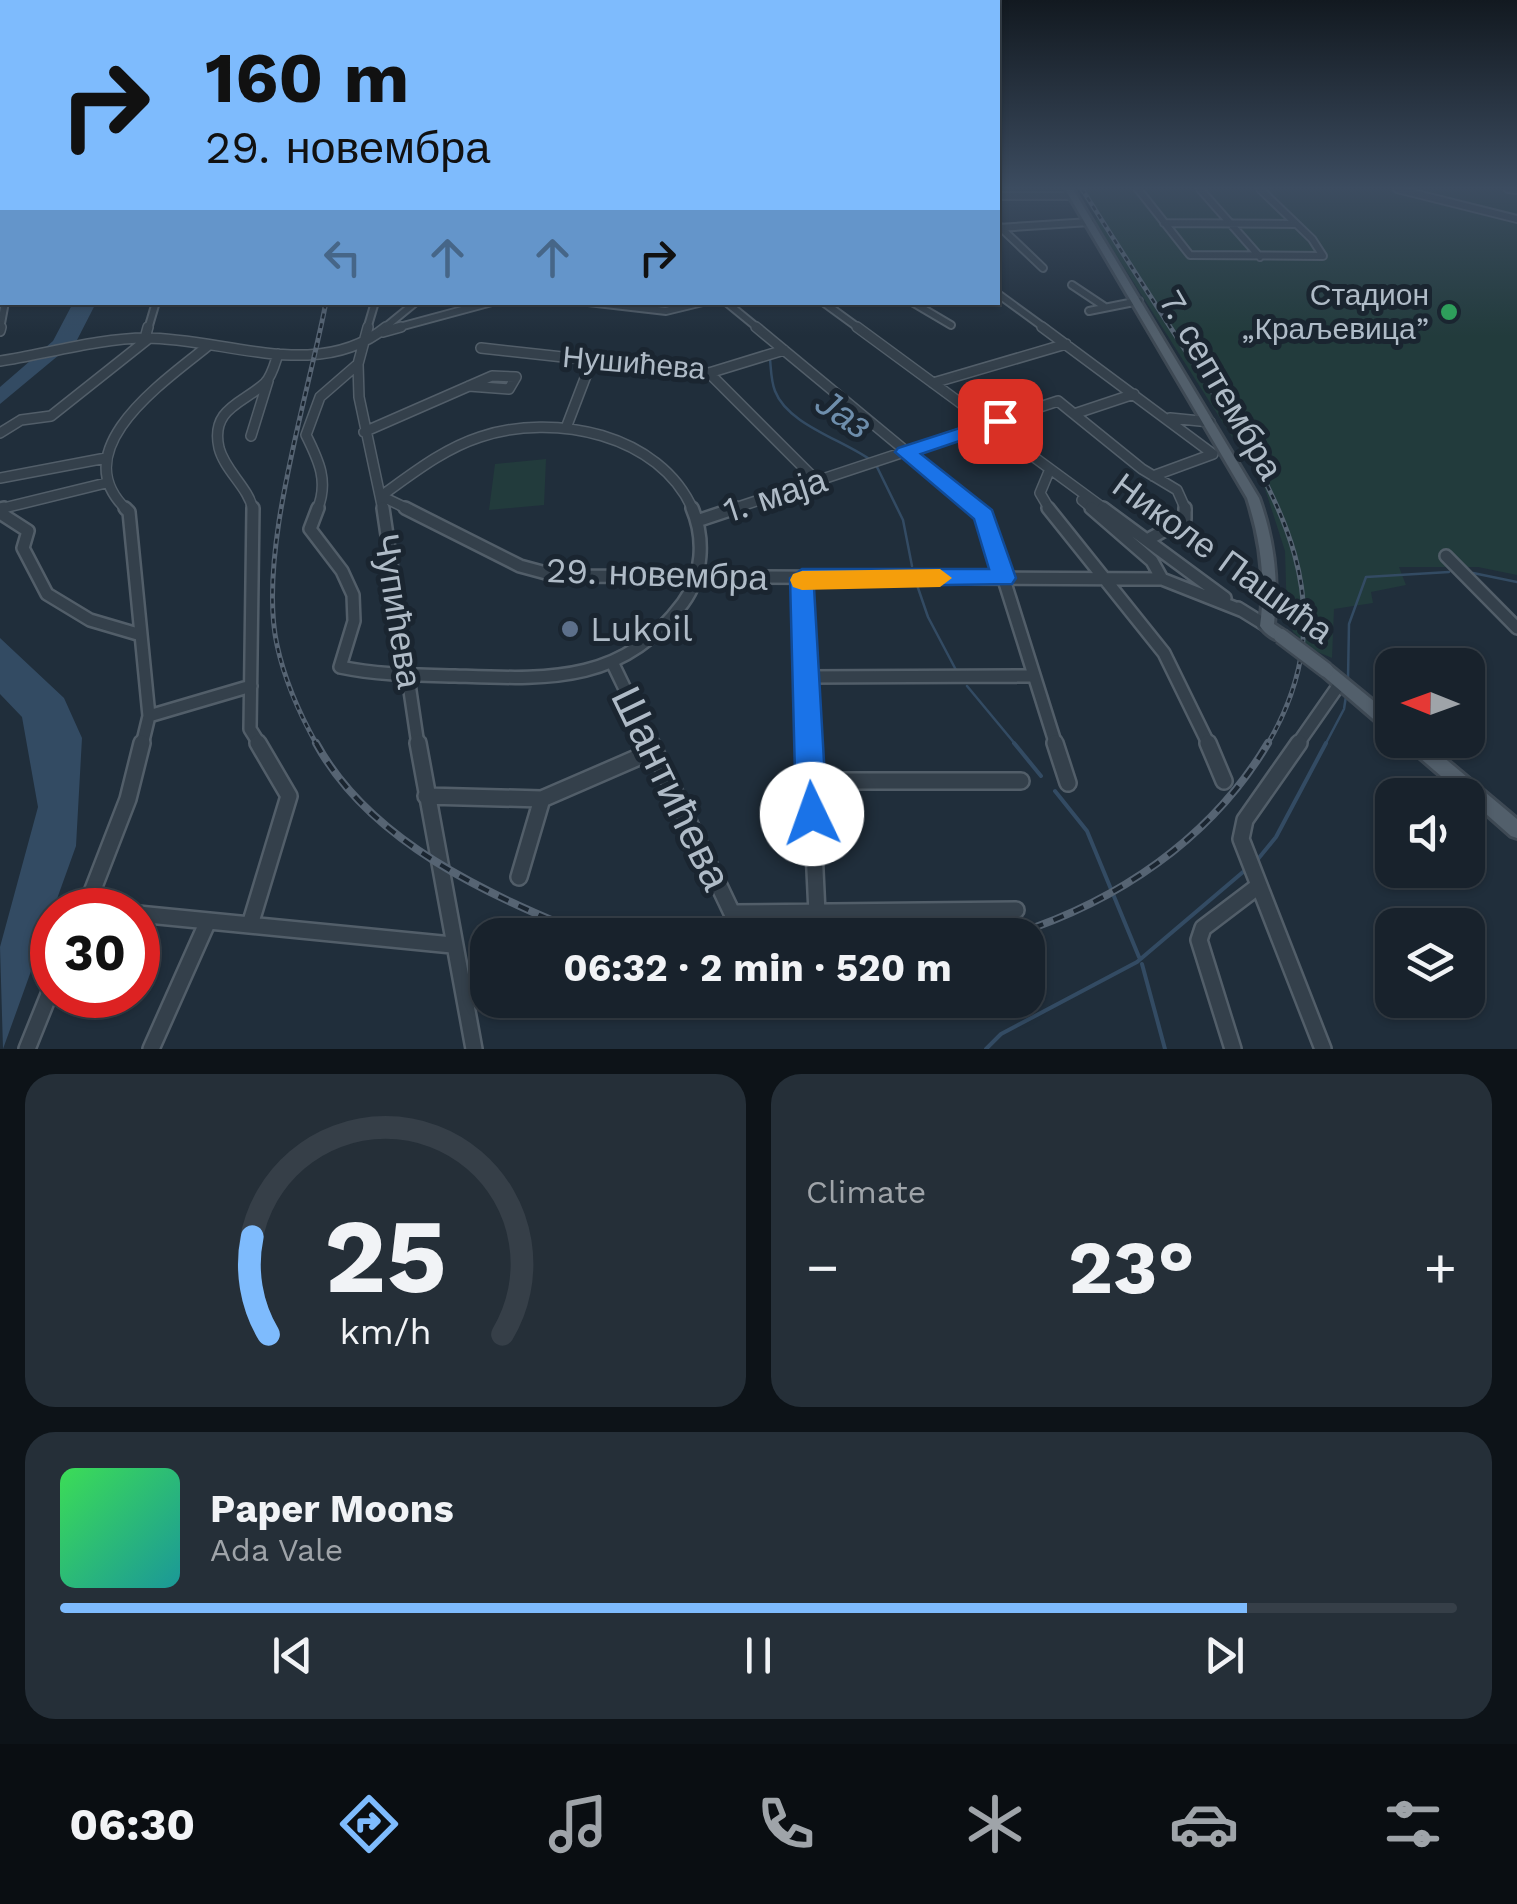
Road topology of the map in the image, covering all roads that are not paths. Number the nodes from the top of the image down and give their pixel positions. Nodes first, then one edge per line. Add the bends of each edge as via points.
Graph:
1 (1010, 238) edge
2 (1100, 238) edge
3 (1177, 238) edge
4 (1243, 238) edge
5 (1310, 238) edge
6 (1260, 257) junction
7 (1042, 268) dead end
8 (1072, 285) dead end
9 (1000, 295) edge
10 (1138, 301) junction
11 (3, 305) edge
12 (155, 305) edge
13 (374, 305) edge
14 (413, 305) edge
15 (481, 305) edge
16 (617, 305) edge
17 (690, 305) edge
18 (730, 305) edge
19 (827, 305) edge
20 (917, 305) edge
21 (1106, 307) junction
22 (1089, 310) dead end
23 (373, 314) junction
24 (400, 317) junction
25 (951, 326) dead end
26 (0, 331) edge
27 (382, 332) junction
28 (147, 338) junction
29 (1066, 344) junction
30 (209, 345) junction
31 (364, 345) junction
32 (481, 348) dead end
33 (784, 350) junction
34 (278, 354) junction
35 (592, 360) junction
36 (0, 361) edge
37 (358, 364) junction
38 (710, 374) junction
39 (268, 381) junction
40 (933, 383) junction
41 (468, 386) junction
42 (1134, 394) junction
43 (1074, 414) junction
44 (1165, 416) junction
45 (1208, 418) junction
46 (989, 424) junction
47 (566, 428) junction
48 (364, 432) junction
49 (0, 433) edge
50 (251, 436) dead end
51 (906, 452) junction
52 (106, 458) junction
53 (1050, 469) junction
54 (1152, 476) junction
55 (0, 478) edge
56 (1063, 479) junction
57 (817, 481) junction
58 (106, 483) junction
59 (381, 496) junction
60 (0, 511) edge
61 (700, 520) junction
62 (1147, 540) junction
63 (1446, 556) dead end
64 (695, 578) junction
65 (802, 578) junction
66 (1004, 578) junction
67 (1106, 578) junction
68 (1162, 579) junction
69 (1243, 611) junction
70 (1517, 628) edge
71 (1274, 631) junction
72 (140, 636) junction
73 (612, 662) junction
74 (408, 673) junction
75 (1034, 676) junction
76 (806, 678) junction
77 (1345, 685) junction
78 (250, 686) junction
79 (1375, 711) edge
80 (149, 716) junction
81 (655, 750) junction
82 (1431, 758) edge
83 (1224, 780) dead end
84 (810, 781) junction
85 (1021, 781) dead end
86 (1068, 783) dead end
87 (426, 796) junction
88 (542, 799) junction
89 (1517, 830) edge
90 (519, 877) dead end
91 (1258, 887) junction
92 (94, 888) edge
93 (1016, 910) dead end
94 (817, 913) junction
95 (160, 916) edge
96 (208, 921) junction
97 (250, 925) junction
98 (452, 945) junction
99 (40, 1018) edge
100 (27, 1049) edge
101 (150, 1049) edge
102 (474, 1049) edge
103 (1233, 1049) edge
104 (1323, 1049) edge

1 - 7 street
2 - 10 main road, 7. септембра
3 - 6 street via 1190,254
4 - 6 street
5 - 6 street via 1323,256
8 - 21 street
9 - 29 street
10 - 21 street
10 - 45 main road, 7. септембра
11 - 26 street
12 - 28 street
13 - 23 street, Чупићева
14 - 24 street
15 - 27 street
16 - 17 street
18 - 33 street
19 - 40 street, Николе Пашића
20 - 25 street
21 - 22 street
23 - 24 street
23 - 31 street, Чупићева
24 - 27 street
27 - 31 street
28 - 30 street
28 - 36 street
28 - 49 street via 50,416 21,420
29 - 40 street
29 - 42 street
30 - 34 street
30 - 52 street via 143,402
31 - 34 street via 308,356
31 - 37 street, Чупићева
32 - 35 street, Нушићева
33 - 38 street, Нушићева
33 - 51 street
34 - 39 street
35 - 38 street, Нушићева
35 - 47 street
37 - 48 street, Чупићева
37 - 74 street via 320,396 307,428 324,494 310,528 337,560 354,604 340,666
38 - 57 street
39 - 50 street
39 - 78 street via 235,399 218,434 220,453 253,505
40 - 46 street, Николе Пашића
41 - 41 street via 492,376 516,378 508,389
41 - 48 street
42 - 43 street
42 - 44 street
43 - 46 street, 1. маја via 1058,401
43 - 54 street
44 - 45 street
44 - 54 street via 1214,454
45 - 71 main road, 7. септембра via 1264,529
46 - 51 street, 1. маја
46 - 53 street, Николе Пашића
47 - 59 street via 478,437
47 - 61 street via 609,436 654,456 682,483
48 - 59 street, Чупићева
51 - 57 street, 1. маја
51 - 66 street via 984,516
52 - 55 street
52 - 58 street
53 - 56 street, Николе Пашића
53 - 67 street via 1042,500
54 - 62 street via 1177,490 1187,514
56 - 62 street, Николе Пашића
56 - 68 street, Николе Пашића via 1152,561
57 - 61 street, 1. маја
58 - 60 street
58 - 72 street via 128,512
59 - 64 street, 29. новембра via 530,570 573,578
59 - 74 street, Чупићева
60 - 72 street via 28,531 23,548 47,594 90,620
61 - 64 street
62 - 69 street, Николе Пашића
63 - 70 street
64 - 65 street, 29. новембра
64 - 73 street via 673,618
65 - 66 street, 29. новембра
65 - 76 street
66 - 67 street, 29. новембра
66 - 75 street
67 - 68 street, 29. новембра
67 - 83 street via 1176,672
68 - 69 street, 29. новембра
69 - 71 street, Николе Пашића
71 - 77 main road, Николе Пашића, bridge
72 - 80 street
73 - 74 street via 533,679
73 - 81 street, Шантићева
74 - 87 street, Чупићева
75 - 76 street
75 - 86 street
76 - 84 street
77 - 79 main road, Николе Пашића
77 - 91 street via 1245,820 1240,839
78 - 80 street
78 - 97 street via 250,729 289,796
80 - 92 street via 128,799
81 - 88 street
81 - 94 street, Шантићева via 732,913
82 - 89 main road
84 - 85 street
84 - 94 street
87 - 88 street
87 - 98 street, Чупићева
88 - 90 street
91 - 103 street via 1204,928 1199,940
91 - 104 street
93 - 94 street
95 - 96 street
96 - 97 street
96 - 101 street
97 - 98 street
98 - 102 street, Чупићева
99 - 100 street

